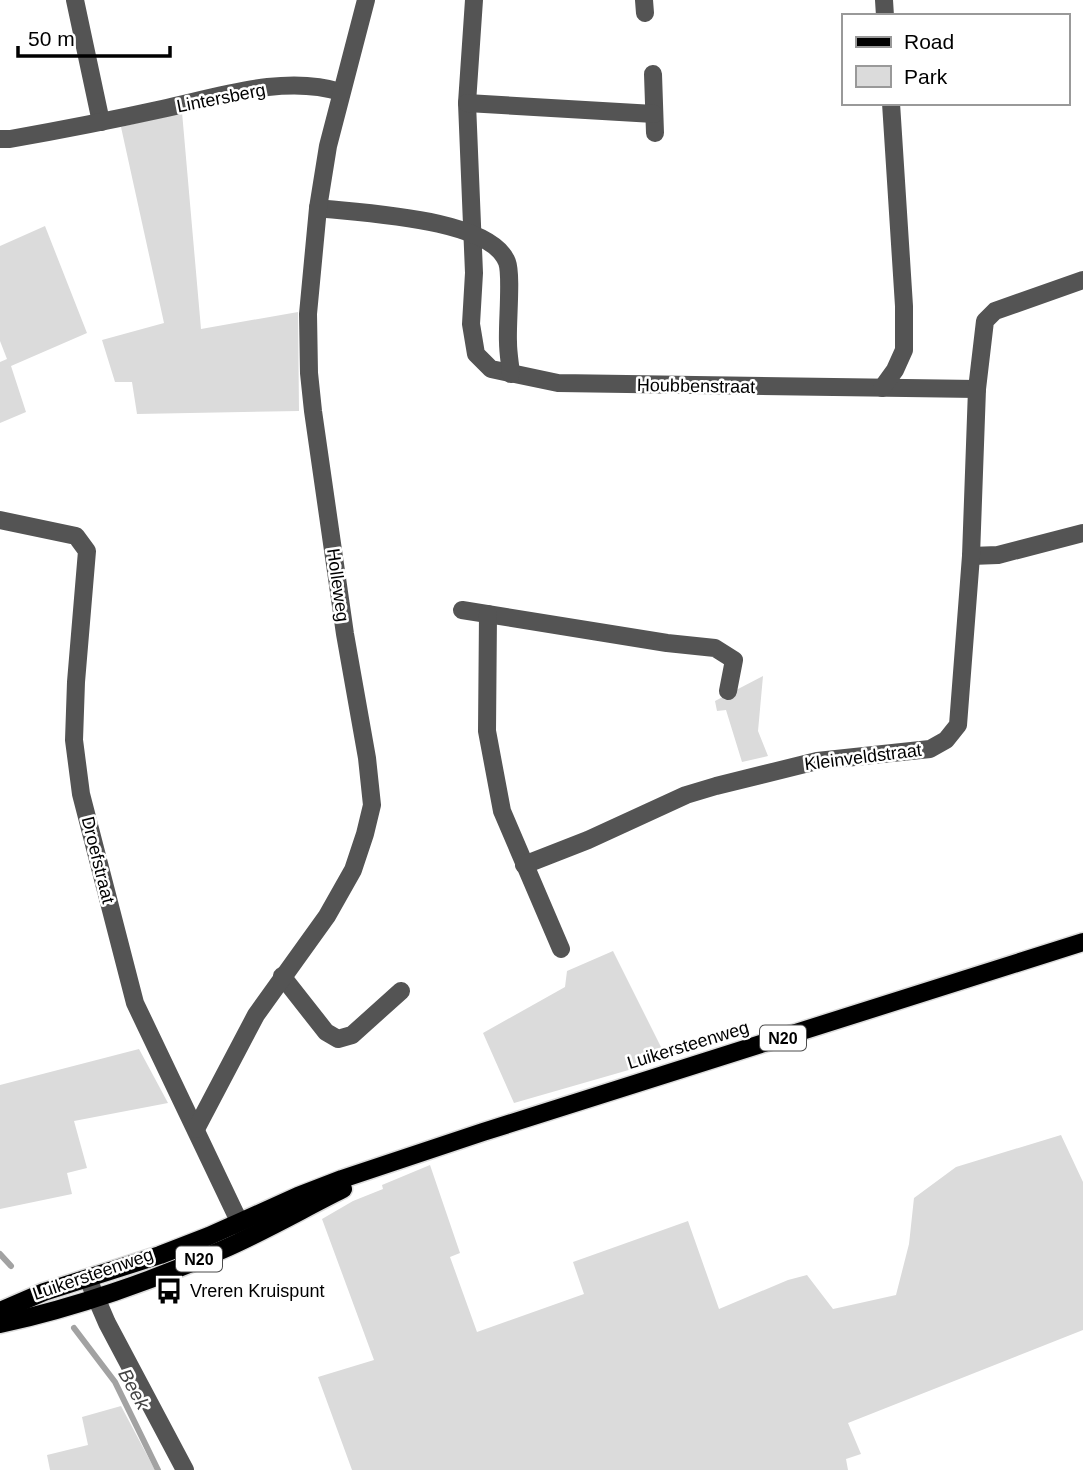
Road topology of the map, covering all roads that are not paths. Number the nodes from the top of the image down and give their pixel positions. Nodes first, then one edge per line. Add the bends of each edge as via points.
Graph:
1 (75, 0) edge
2 (366, 0) edge
3 (474, 0) edge
4 (653, 74) dead end
5 (341, 92) junction
6 (467, 103) junction
7 (891, 105) edge
8 (654, 114) junction
9 (101, 122) junction
10 (654, 133) dead end
11 (0, 139) edge
12 (318, 208) junction
13 (471, 232) junction
14 (1083, 280) edge
15 (511, 374) junction
16 (882, 388) junction
17 (977, 389) junction
18 (0, 520) edge
19 (1083, 533) edge
20 (971, 556) junction
21 (462, 610) dead end
22 (488, 614) junction
23 (728, 691) dead end
24 (524, 865) junction
25 (1083, 942) edge
26 (561, 949) dead end
27 (282, 976) junction
28 (401, 992) dead end
29 (196, 1129) junction
30 (244, 1230) junction
31 (88, 1279) junction
32 (94, 1297) junction
33 (0, 1311) edge
34 (0, 1324) edge
35 (186, 1470) edge

1 - 9 street
2 - 5 street, Holleweg
3 - 6 street, Houbbenstraat
4 - 8 street
5 - 9 street, Lintersberg via 303,84 261,89
5 - 12 street, Holleweg
6 - 8 street
6 - 13 street, Houbbenstraat
7 - 16 street via 904,350
8 - 10 street
9 - 11 street, Lintersberg
12 - 13 street via 431,222
12 - 27 street, Holleweg via 308,314 309,373 372,805 353,870
13 - 15 street via 500,250 508,264
13 - 15 street, Houbbenstraat via 471,324 476,354 491,369
14 - 17 street, Kleinveldstraat via 995,311 985,321
15 - 16 street, Houbbenstraat via 558,383
16 - 17 street, Houbbenstraat
17 - 20 street, Kleinveldstraat
18 - 29 street, Droefstraat via 76,536 87,551 74,740 81,794 135,1003
19 - 20 street via 998,555
20 - 24 street, Kleinveldstraat via 958,725 946,740 930,749 817,761 696,792
21 - 22 street
22 - 23 street via 715,648 734,660
22 - 24 street via 487,731 502,811
24 - 26 street
25 - 30 main road, Luikersteenweg / N20 via 483,1132 298,1196
27 - 28 street via 326,1032 338,1039 352,1035
27 - 29 street, Holleweg via 236,1049
29 - 30 street, Droefstraat
30 - 31 main road, Luikersteenweg / N20
30 - 32 main road, Luikersteenweg / N20 via 196,1261
31 - 32 street
31 - 33 main road, Luikersteenweg / N20
32 - 34 main road, Luikersteenweg / N20 via 51,1313
32 - 35 street

